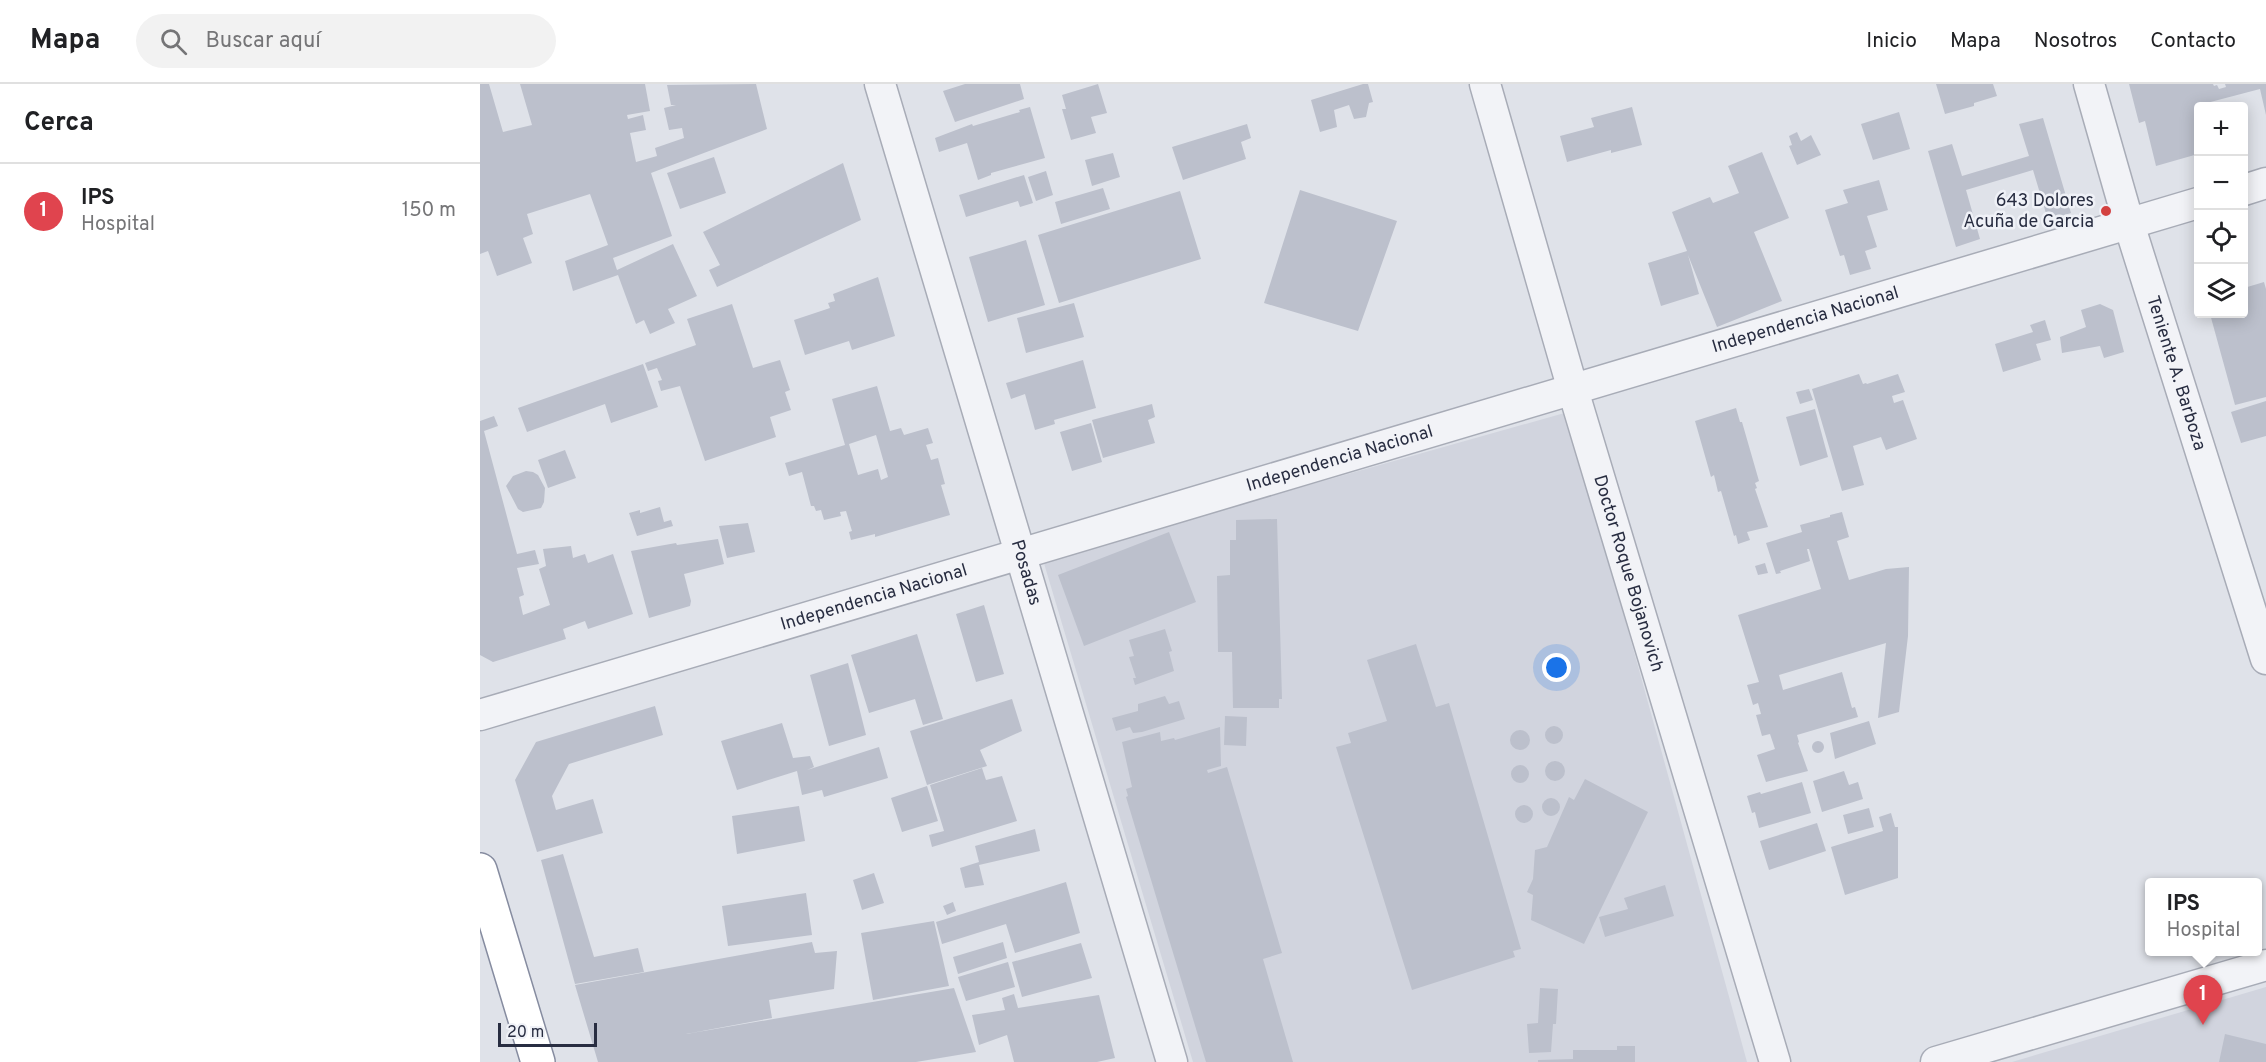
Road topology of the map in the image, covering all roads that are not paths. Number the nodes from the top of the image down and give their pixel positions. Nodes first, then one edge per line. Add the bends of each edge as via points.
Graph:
1 (880, 84) edge
2 (1485, 84) edge
3 (2089, 84) edge
4 (2266, 183) edge
5 (2248, 189) edge
6 (2194, 204) edge
7 (2129, 224) junction
8 (1573, 390) junction
9 (1021, 554) junction
10 (2266, 659) edge
11 (480, 715) edge
12 (480, 870) edge
13 (2266, 965) edge
14 (538, 1062) edge
15 (1172, 1062) edge
16 (1775, 1062) edge
17 (1936, 1062) edge

1 - 9 street, Posadas
2 - 8 street, Doctor Roque Bojanovich
3 - 7 street, Teniente A. Barboza
4 - 5 street
6 - 7 street, Independencia Nacional
7 - 8 street, Independencia Nacional
7 - 10 street, Teniente A. Barboza
8 - 9 street, Independencia Nacional
8 - 16 street, Doctor Roque Bojanovich
9 - 11 street, Independencia Nacional
9 - 15 street, Posadas
12 - 14 highway
13 - 17 street

